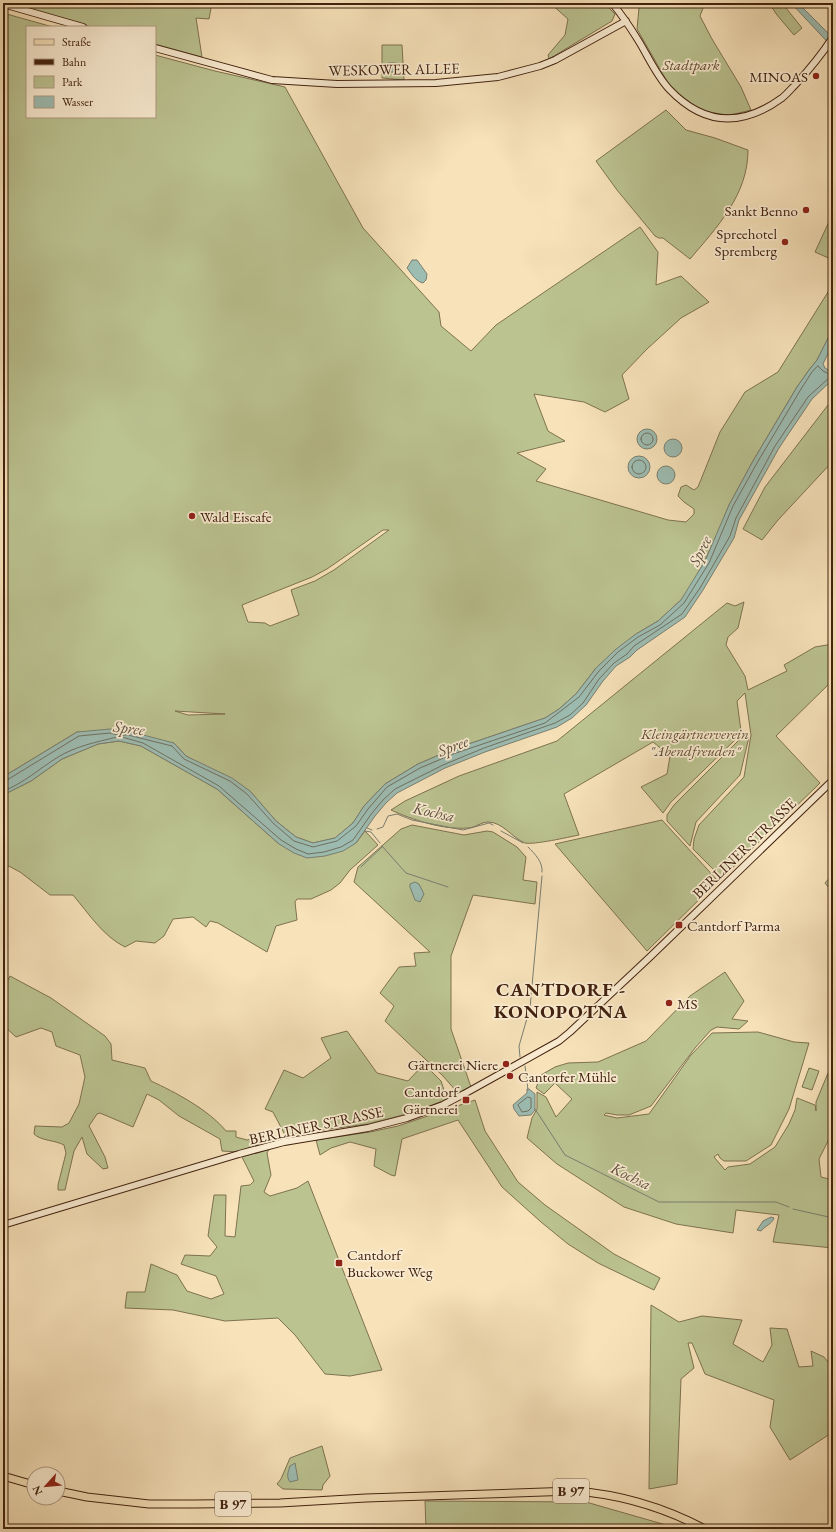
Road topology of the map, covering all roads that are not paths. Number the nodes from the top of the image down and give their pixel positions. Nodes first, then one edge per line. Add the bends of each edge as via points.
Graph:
1 (612, 3) edge
2 (3, 4) edge
3 (626, 21) junction
4 (80, 26) edge
5 (833, 37) edge
6 (156, 48) edge
7 (833, 780) edge
8 (3, 1225) edge
9 (3, 1476) edge
10 (26, 1483) edge
11 (66, 1492) edge
12 (704, 1529) edge

1 - 3 main road
2 - 4 main road
3 - 5 main road via 669,89 700,113 713,118 729,119 758,112 783,97
3 - 6 main road, WESKOWER ALLEE via 540,66 498,77 436,83 337,84 272,80
7 - 8 main road, BERLINER STRASSE via 570,1032 473,1090 443,1105 407,1118 254,1150
9 - 10 main road
11 - 12 main road, B 97 via 149,1504 180,1504 280,1503 554,1490 592,1492 646,1504

